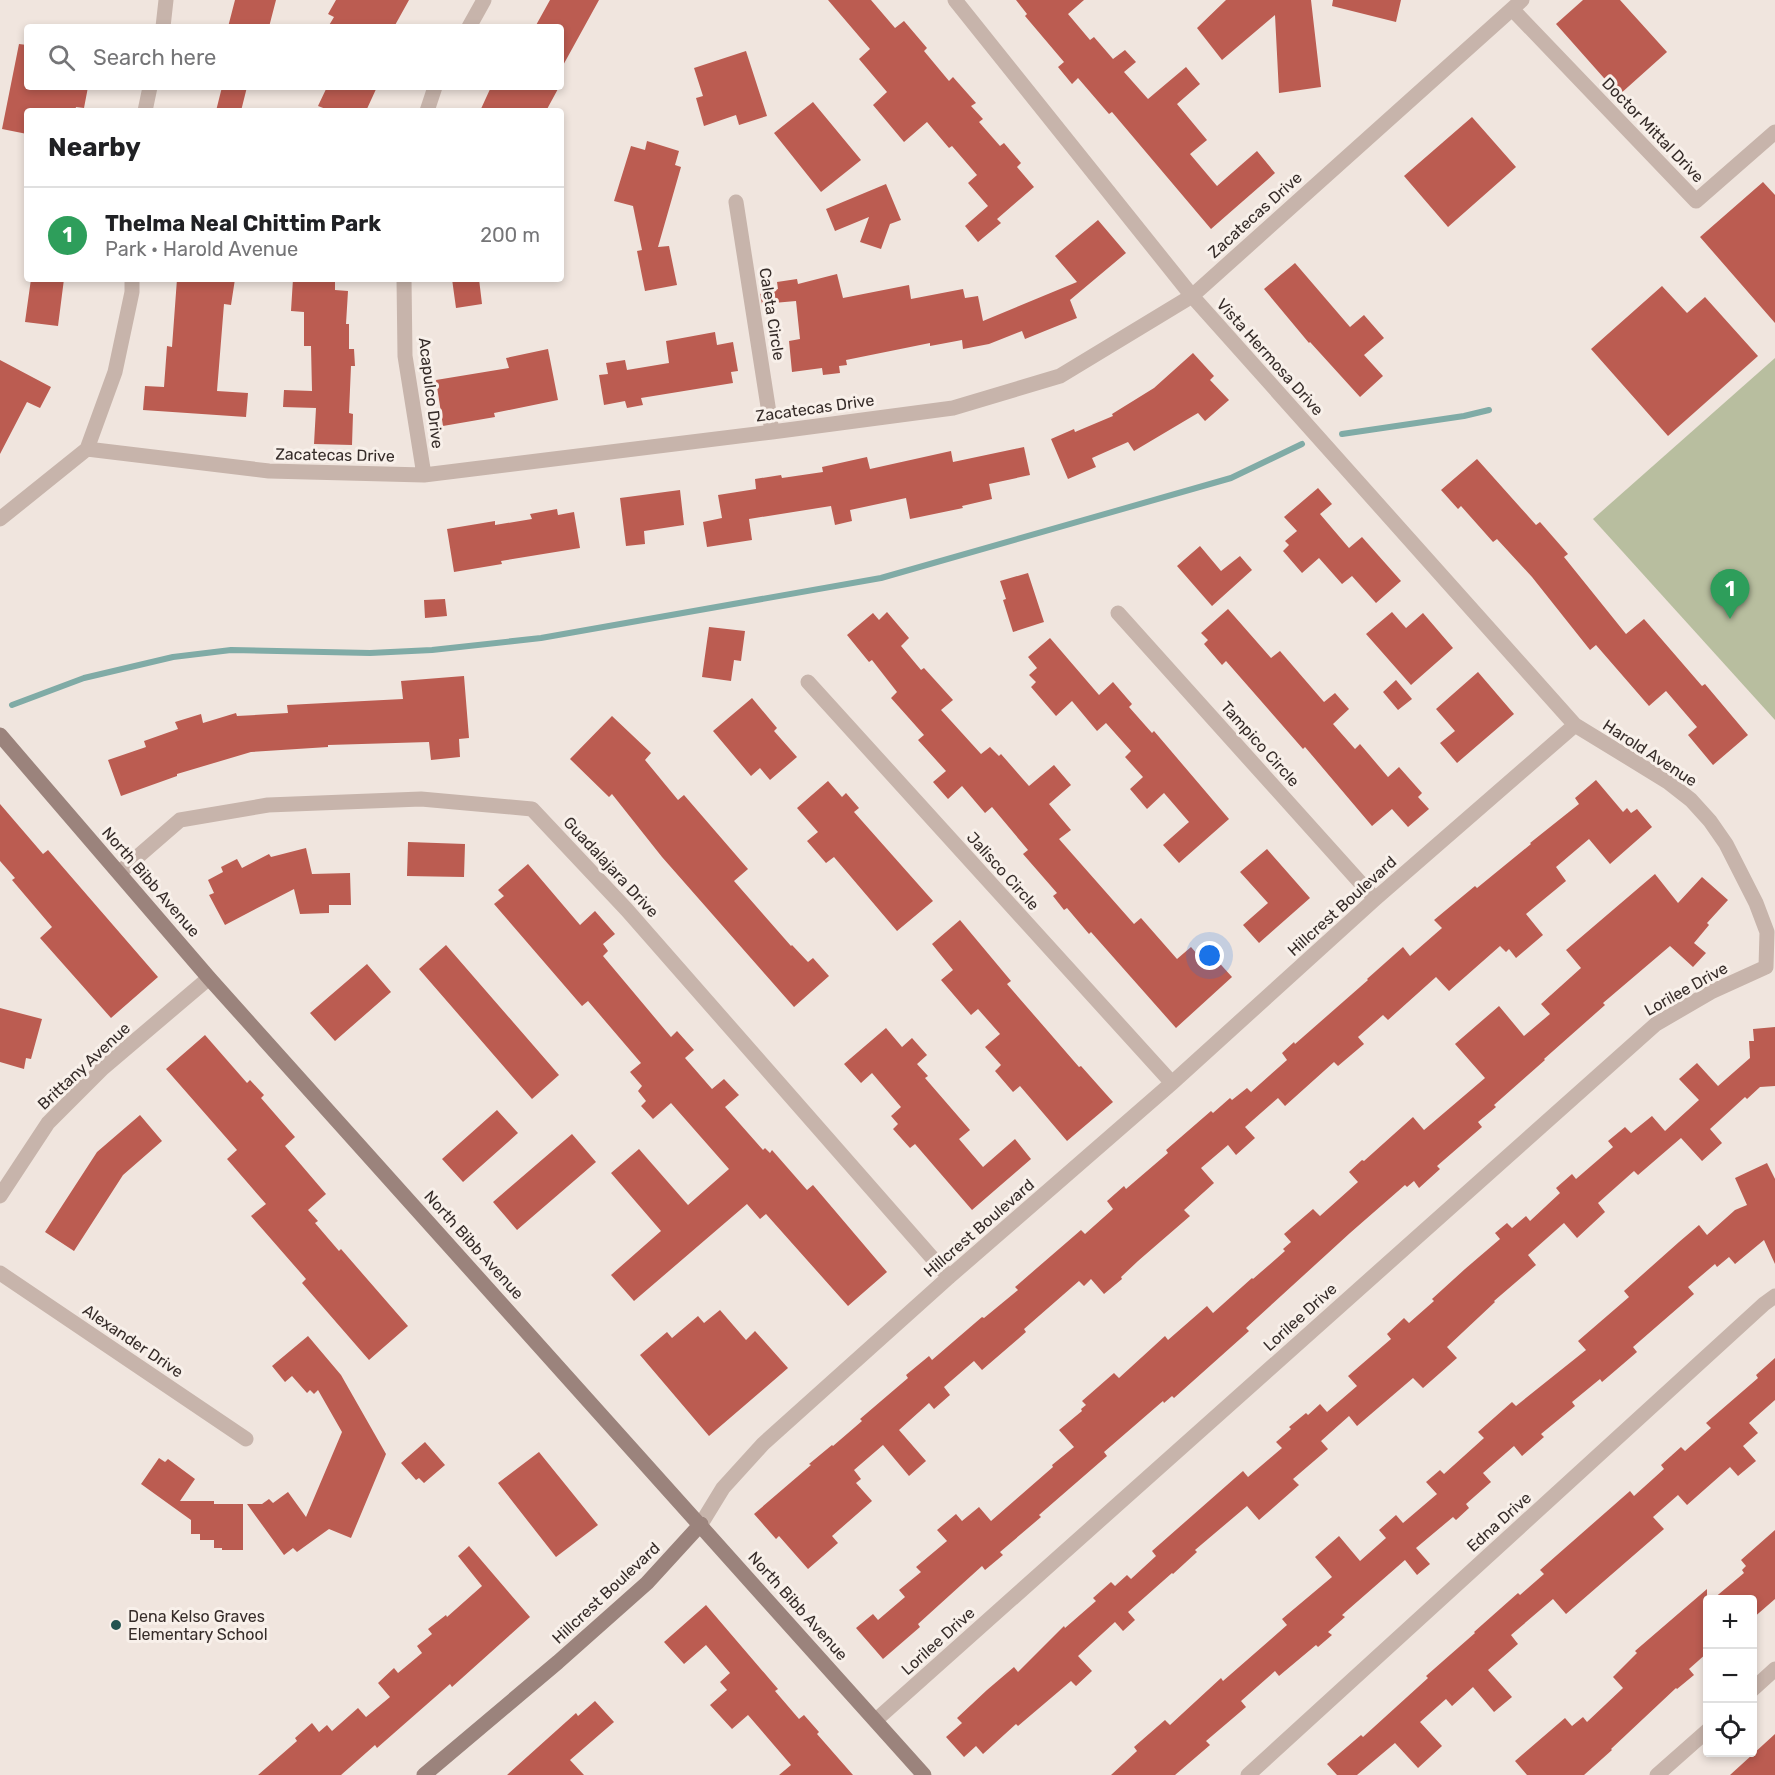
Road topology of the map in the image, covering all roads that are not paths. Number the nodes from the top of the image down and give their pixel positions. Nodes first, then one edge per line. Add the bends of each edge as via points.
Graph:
1 (166, 0) edge
2 (484, 0) edge
3 (955, 0) edge
4 (1517, 5) edge
5 (163, 24) edge
6 (471, 24) edge
7 (149, 90) edge
8 (434, 90) edge
9 (146, 108) edge
10 (428, 108) edge
11 (1775, 132) edge
12 (736, 202) dead end
13 (132, 282) edge
14 (404, 282) edge
15 (1192, 296) junction
16 (772, 432) junction
17 (87, 448) junction
18 (424, 475) junction
19 (0, 519) edge
20 (1118, 613) dead end
21 (808, 682) dead end
22 (1575, 725) junction
23 (0, 735) edge
24 (120, 872) junction
25 (1375, 899) junction
26 (1771, 929) edge
27 (1771, 968) edge
28 (209, 978) junction
29 (1172, 1083) junction
30 (0, 1196) edge
31 (0, 1273) edge
32 (950, 1277) junction
33 (1775, 1296) edge
34 (246, 1439) dead end
35 (701, 1524) junction
36 (1775, 1669) edge
37 (1757, 1685) edge
38 (876, 1720) junction
39 (1703, 1734) edge
40 (424, 1775) edge
41 (924, 1775) edge
42 (1248, 1775) edge
43 (1657, 1775) edge

1 - 5 street
2 - 6 street
3 - 15 street, Vista Hermosa Drive
4 - 11 street, Doctor Mittal Drive via 1696,201
4 - 15 street, Zacatecas Drive
7 - 9 street
8 - 10 street
12 - 16 street, Caleta Circle
13 - 17 street via 115,372
14 - 18 street, Acapulco Drive via 405,356
15 - 16 street, Zacatecas Drive via 1060,376 952,408
15 - 22 street, Vista Hermosa Drive
16 - 18 street, Zacatecas Drive
17 - 18 street, Zacatecas Drive via 268,471
17 - 19 street
20 - 25 street, Tampico Circle
21 - 29 street, Jalisco Circle
22 - 25 street, Hillcrest Boulevard
22 - 26 street, Harold Avenue via 1668,782 1690,800 1726,844
23 - 24 main road, North Bibb Avenue
24 - 28 main road, North Bibb Avenue
24 - 32 street, Guadalajara Drive via 180,820 268,805 421,799 532,809 627,910
25 - 29 street, Hillcrest Boulevard
26 - 27 street, Harold Avenue
27 - 38 street, Lorilee Drive via 1711,992 1656,1024
28 - 30 street, Brittany Avenue via 103,1068 48,1124
28 - 35 main road, North Bibb Avenue
29 - 32 street, Hillcrest Boulevard
31 - 34 street, Alexander Drive
32 - 35 street, Hillcrest Boulevard via 763,1444 723,1488
33 - 42 street, Edna Drive
35 - 38 main road, North Bibb Avenue
35 - 40 main road, Hillcrest Boulevard via 647,1583
36 - 37 street
38 - 41 main road, North Bibb Avenue
39 - 43 street

